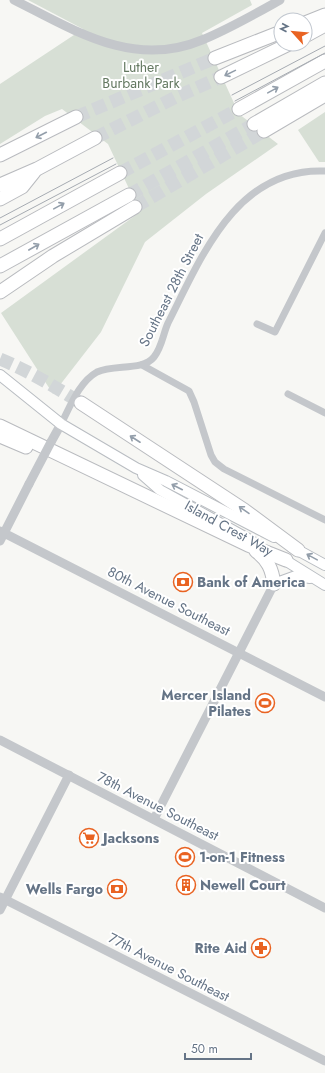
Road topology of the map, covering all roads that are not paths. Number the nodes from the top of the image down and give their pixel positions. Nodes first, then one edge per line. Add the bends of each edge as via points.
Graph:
1 (14, 0) edge
2 (280, 0) edge
3 (325, 15) edge
4 (313, 20) edge
5 (325, 25) edge
6 (313, 32) edge
7 (273, 35) edge
8 (273, 52) edge
9 (215, 58) tunnel mouth
10 (325, 61) edge
11 (221, 78) tunnel mouth
12 (325, 83) edge
13 (325, 95) edge
14 (239, 108) tunnel mouth
15 (76, 117) tunnel mouth
16 (95, 138) tunnel mouth
17 (0, 155) edge
18 (37, 169) junction
19 (325, 171) edge
20 (120, 173) tunnel mouth
21 (0, 185) edge
22 (129, 195) tunnel mouth
23 (0, 199) edge
24 (135, 207) tunnel mouth
25 (325, 233) edge
26 (0, 239) edge
27 (0, 266) edge
28 (0, 292) edge
29 (257, 324) dead end
30 (142, 365) junction
31 (0, 375) edge
32 (288, 394) dead end
33 (81, 404) tunnel mouth
34 (325, 413) edge
35 (61, 424) junction
36 (0, 426) edge
37 (0, 436) edge
38 (136, 468) junction
39 (137, 492) junction
40 (325, 520) edge
41 (1, 535) edge
42 (248, 545) junction
43 (298, 550) junction
44 (286, 560) junction
45 (325, 565) edge
46 (313, 579) junction
47 (274, 584) junction
48 (325, 585) edge
49 (239, 653) junction
50 (325, 697) edge
51 (0, 740) edge
52 (69, 775) junction
53 (154, 819) junction
54 (3, 898) edge
55 (325, 908) edge
56 (0, 910) edge
57 (325, 1061) edge

1 - 2 street via 86,36 131,50 149,52 183,47 226,29
3 - 4 highway
5 - 6 highway
7 - 9 highway
8 -> 11 highway
14 -> 10 highway
12 - 13 highway via 259,128
15 -> 17 highway
16 - 18 highway
18 - 21 highway
18 - 23 highway via 22,187
19 - 30 street, Southeast 28th Street via 294,174 279,179 258,190 230,215 215,234 166,327 155,356
26 -> 20 highway
27 -> 22 highway
24 - 28 highway via 53,256
25 - 29 street via 275,332
30 - 35 street, Southeast 28th Street via 110,367 97,373 81,388
30 - 40 street via 189,391 215,462
31 - 35 main road, Island Crest Way
32 - 34 street
43 -> 33 highway via 244,510
35 - 38 main road, Island Crest Way
35 - 41 street, Southeast 28th Street, bridge
36 - 39 highway
37 - 39 highway
43 -> 38 main road, Island Crest Way
38 - 44 main road, Island Crest Way via 160,490
39 - 42 highway
41 - 49 street, 80th Avenue Southeast
42 - 44 highway
42 - 47 highway via 265,558
45 -> 43 main road, Island Crest Way
44 - 46 main road, Island Crest Way
46 - 47 main road via 296,576
46 - 48 main road, Island Crest Way
47 - 49 street
49 - 50 street, 80th Avenue Southeast
49 - 53 street
51 - 52 street, 78th Avenue Southeast
52 - 53 street, 78th Avenue Southeast
52 - 54 street
53 - 55 street, 78th Avenue Southeast
54 - 56 street
54 - 57 street, 77th Avenue Southeast

